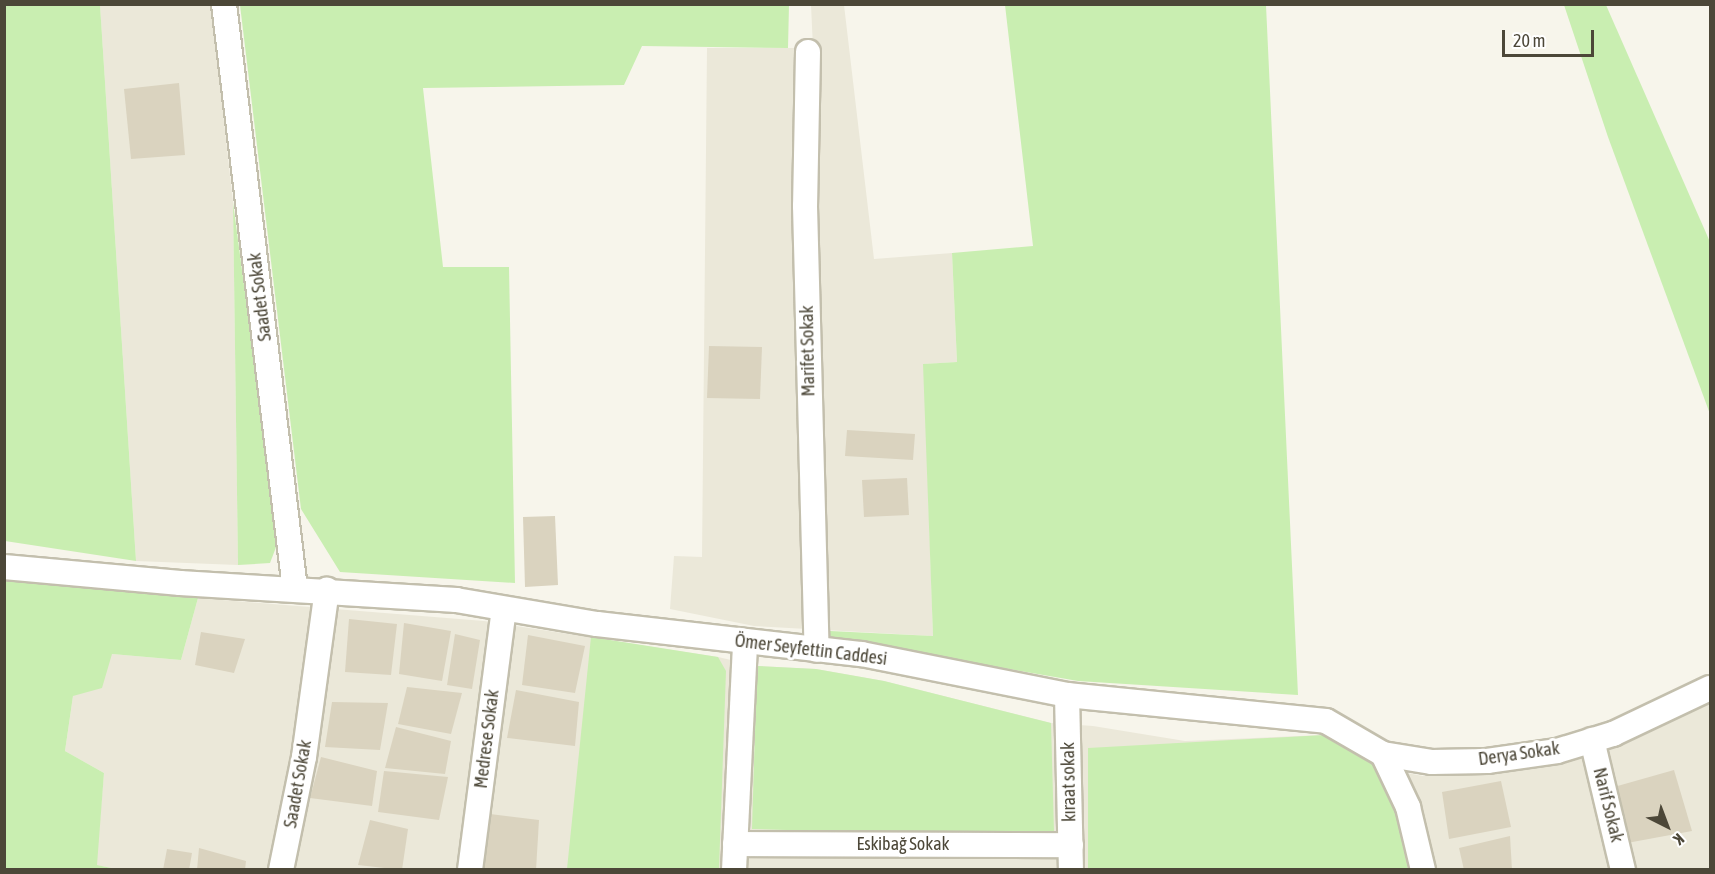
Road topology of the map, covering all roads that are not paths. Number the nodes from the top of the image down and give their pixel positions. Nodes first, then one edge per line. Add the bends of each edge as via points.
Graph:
1 (224, 4) edge
2 (808, 52) dead end
3 (4, 567) edge
4 (295, 589) junction
5 (327, 590) junction
6 (504, 609) junction
7 (745, 641) junction
8 (817, 650) junction
9 (1710, 688) edge
10 (1067, 695) junction
11 (1326, 721) joint
12 (1592, 740) junction
13 (1383, 754) junction
14 (735, 844) junction
15 (1071, 845) junction
16 (281, 870) edge
17 (470, 870) edge
18 (734, 870) edge
19 (1071, 870) edge
20 (1423, 870) edge
21 (1623, 870) edge

1 - 4 street, Saadet Sokak
2 - 8 street, Marifet Sokak via 805,217
3 - 4 street, Ömer Seyfettin Caddesi
4 - 5 street, Ömer Seyfettin Caddesi
5 - 6 street, Ömer Seyfettin Caddesi via 456,600
5 - 16 street, Saadet Sokak via 304,757
6 - 7 street, Ömer Seyfettin Caddesi
6 - 17 street, Medrese Sokak
7 - 8 street, Ömer Seyfettin Caddesi
7 - 14 street
8 - 10 street, Ömer Seyfettin Caddesi via 862,654
9 - 12 street, Derya Sokak
10 - 11 street, Ömer Seyfettin Caddesi
10 - 15 street, kıraat sokak
11 - 13 street, Derya Sokak
12 - 13 street, Derya Sokak via 1557,751 1486,761 1432,762
12 - 21 street, Narif Sokak
13 - 20 street via 1408,807
14 - 15 street, Eskibağ Sokak
14 - 18 street
15 - 19 street, kıraat sokak

